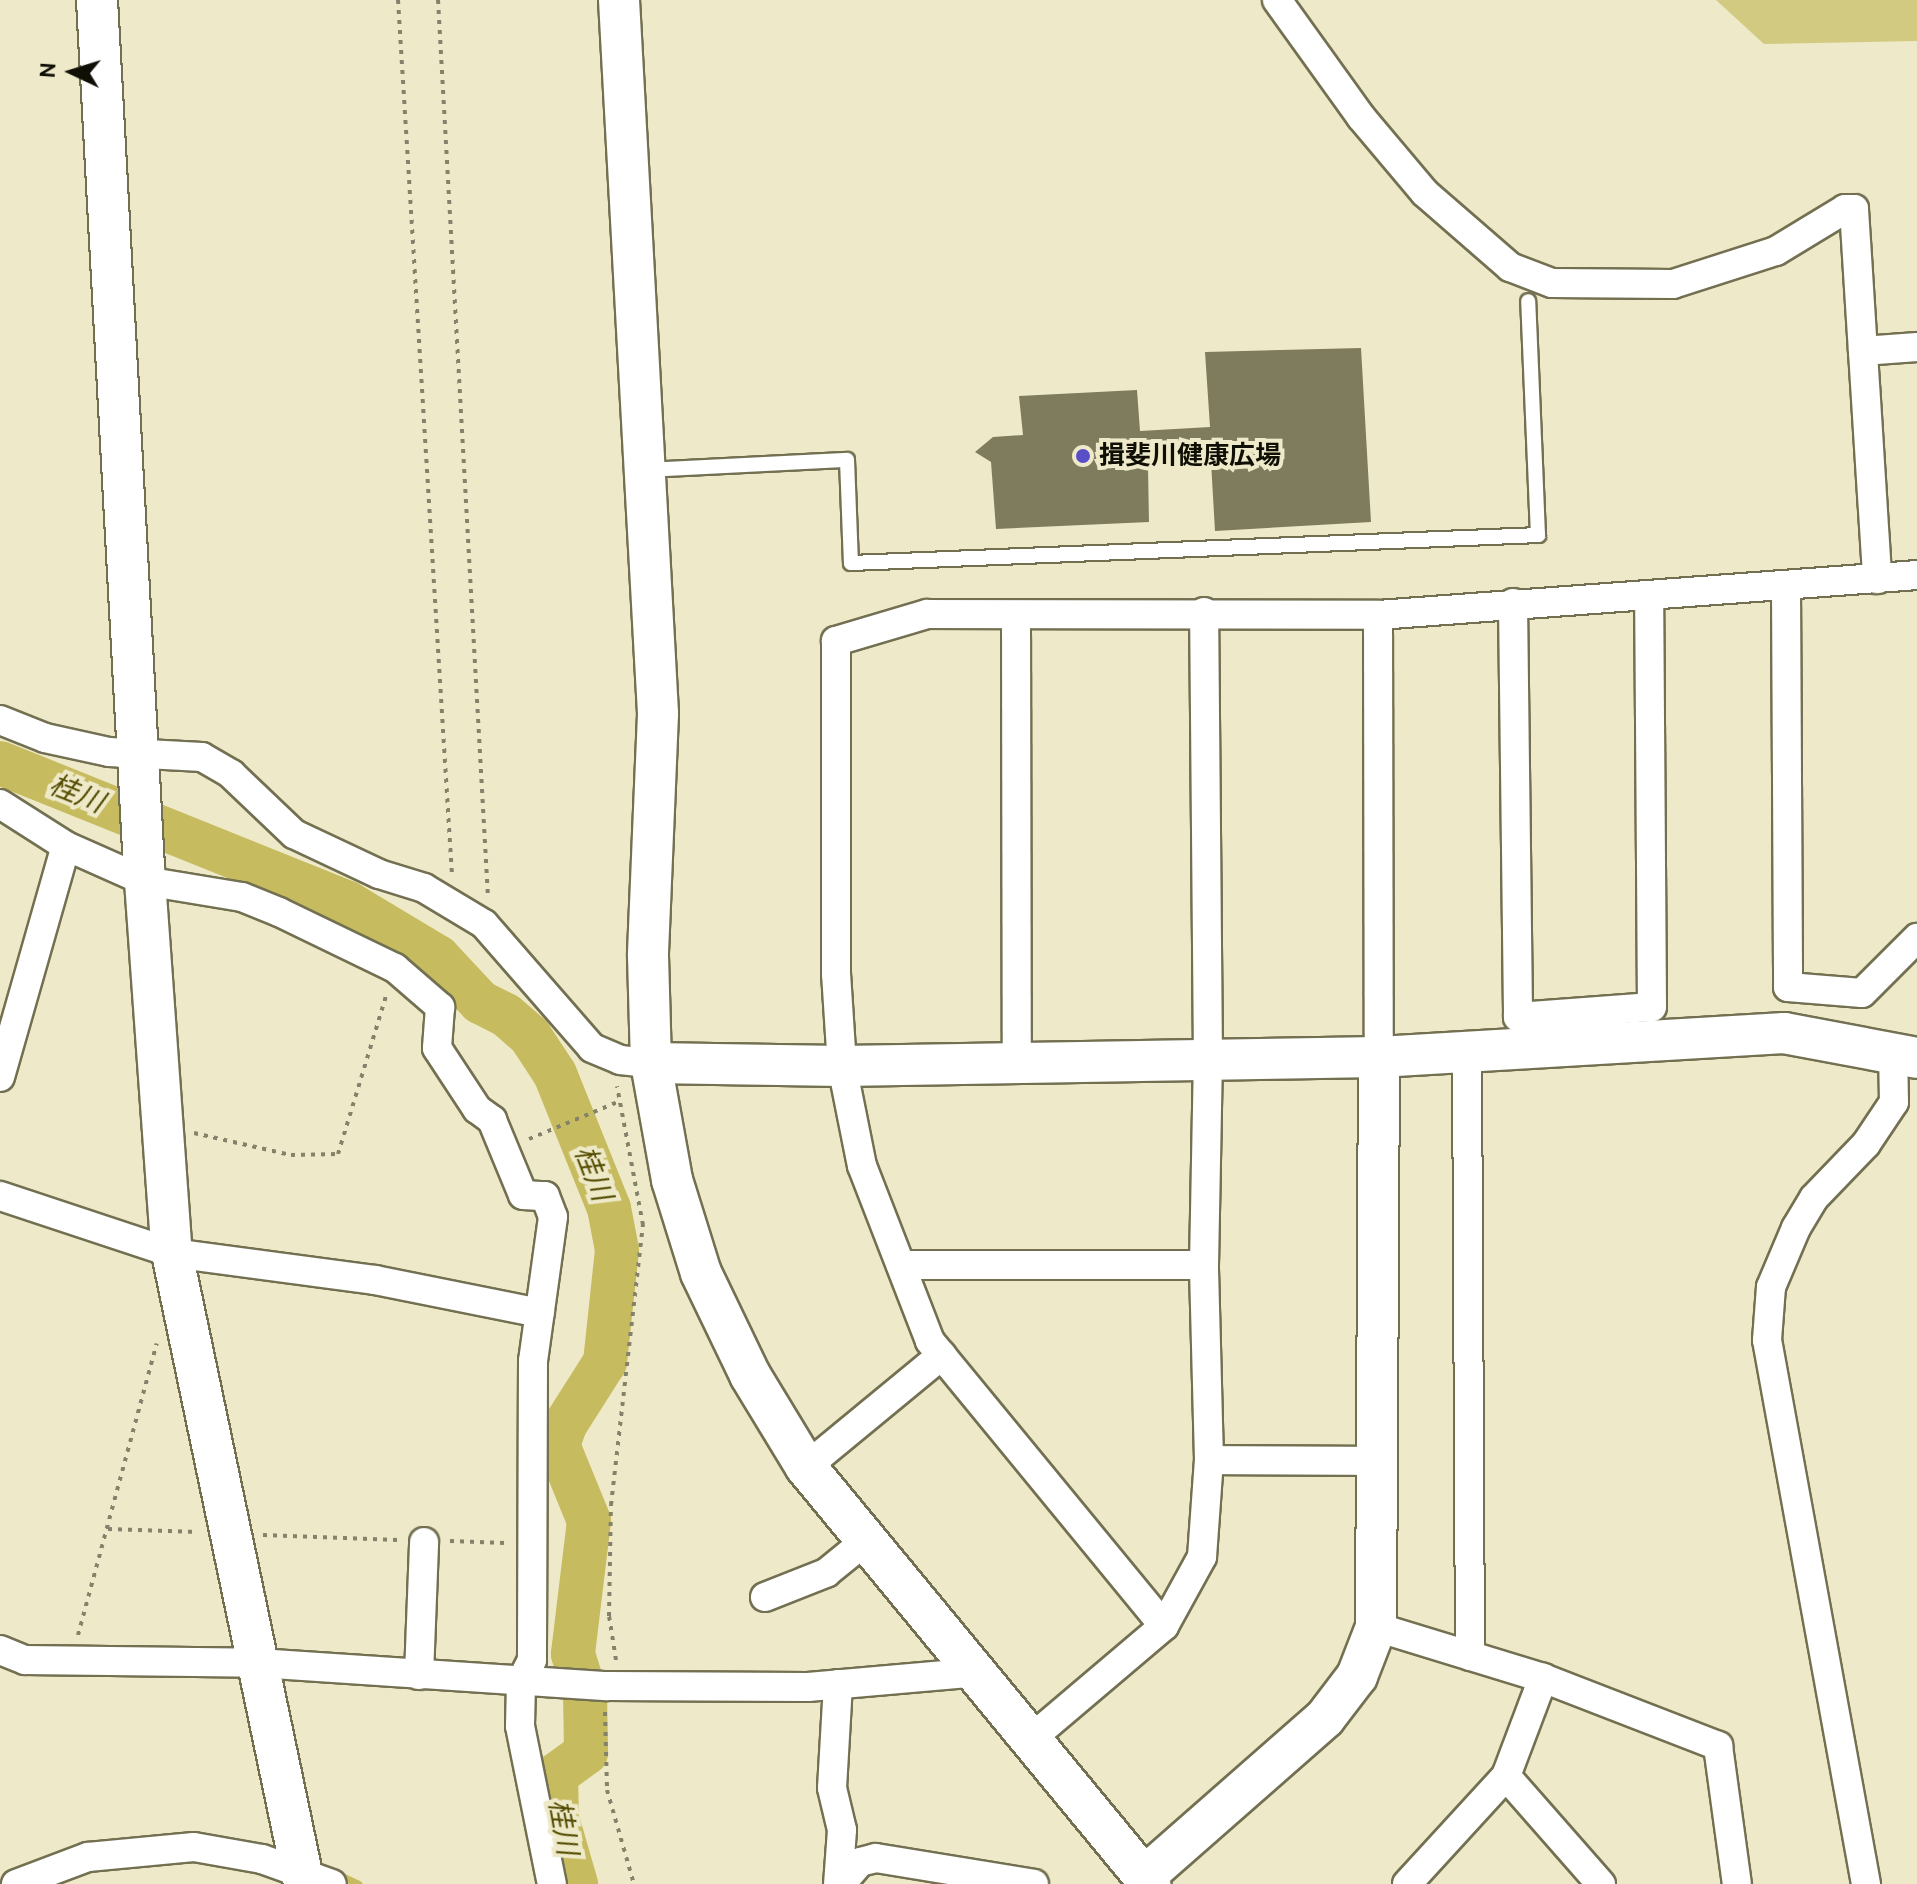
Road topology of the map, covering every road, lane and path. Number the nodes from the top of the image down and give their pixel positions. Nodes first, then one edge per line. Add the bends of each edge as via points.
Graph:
1 (97, 0) edge
2 (398, 0) edge
3 (438, 0) edge
4 (619, 0) edge
5 (1277, 0) edge
6 (1528, 301) dead end
7 (1917, 347) edge
8 (1863, 351) junction
9 (644, 470) junction
10 (1917, 575) edge
11 (1877, 579) junction
12 (1786, 588) junction
13 (1649, 596) junction
14 (1513, 603) junction
15 (1204, 612) junction
16 (1378, 615) junction
17 (1016, 617) junction
18 (0, 720) edge
19 (139, 767) junction
20 (0, 804) edge
21 (66, 846) junction
22 (144, 874) junction
23 (446, 901) junction
24 (484, 924) junction
25 (1917, 938) edge
26 (395, 968) junction
27 (1467, 1052) junction
28 (1905, 1054) edge
29 (1379, 1057) junction
30 (1208, 1059) junction
31 (636, 1061) junction
32 (1017, 1063) junction
33 (842, 1066) junction
34 (0, 1077) edge
35 (620, 1101) junction
36 (160, 1124) junction
37 (523, 1142) dead end
38 (0, 1196) edge
39 (901, 1265) junction
40 (1204, 1265) junction
41 (176, 1271) junction
42 (540, 1313) junction
43 (942, 1355) junction
44 (1209, 1460) junction
45 (1379, 1461) junction
46 (806, 1467) junction
47 (108, 1529) junction
48 (232, 1533) junction
49 (424, 1542) junction
50 (864, 1542) junction
51 (534, 1545) junction
52 (765, 1597) dead end
53 (1164, 1626) junction
54 (1376, 1627) junction
55 (0, 1650) edge
56 (1470, 1656) junction
57 (75, 1661) junction
58 (258, 1663) junction
59 (979, 1672) junction
60 (419, 1675) junction
61 (1543, 1678) junction
62 (526, 1682) junction
63 (838, 1684) junction
64 (613, 1686) junction
65 (1033, 1737) junction
66 (1506, 1776) junction
67 (313, 1880) edge
68 (1138, 1882) edge
69 (16, 1884) edge
70 (552, 1884) edge
71 (634, 1884) edge
72 (839, 1884) edge
73 (1034, 1884) edge
74 (1407, 1884) edge
75 (1601, 1884) edge
76 (1737, 1884) edge
77 (1866, 1884) edge

1 - 19 street
2 - 23 path via 452,882
3 - 24 path via 488,910
4 - 9 street
5 - 8 street via 1361,117 1425,193 1510,267 1552,283 1673,284 1763,256 1854,209
6 - 9 lane via 1538,535 851,563 847,460
7 - 8 street
8 - 11 street
9 - 31 street via 658,714 648,956
10 - 11 street
11 - 12 street
12 - 13 street
12 - 25 street via 1788,987 1862,993
13 - 14 street
13 - 14 street via 1652,1007 1518,1017
14 - 16 street
15 - 16 street
15 - 17 street
15 - 30 street
16 - 29 street
17 - 32 street
17 - 33 street via 927,614 836,641 836,974
18 - 19 street
19 - 22 street
19 - 23 street via 202,757 231,774 294,834
20 - 21 street
21 - 22 street
21 - 34 street
22 - 26 street via 242,897
22 - 36 street
23 - 24 street
24 - 31 street via 592,1048
26 - 36 path via 338,1154 263,1151
26 - 42 street via 440,1007 437,1048 477,1109 492,1120 523,1195 545,1196 553,1217
27 - 28 street via 1784,1033
27 - 29 street
27 - 56 street
28 - 77 street via 1894,1102 1866,1144 1814,1198 1796,1228 1771,1287 1767,1340
29 - 30 street
29 - 45 street
30 - 32 street
30 - 40 street
31 - 33 street
31 - 35 path
31 - 46 street via 701,1273 750,1375
32 - 33 street
33 - 39 street via 862,1166
35 - 37 path
35 - 64 path via 643,1225 611,1505
36 - 41 street
38 - 41 street
39 - 40 street
39 - 43 street via 930,1341
40 - 44 street
41 - 42 street via 375,1280
41 - 47 path via 106,1517
41 - 48 street
42 - 51 street via 533,1361
43 - 46 street
43 - 53 street
44 - 45 street
44 - 53 street via 1202,1557
45 - 54 street
46 - 50 street
47 - 48 path
47 - 57 path
48 - 49 path
48 - 58 street
49 - 51 path
49 - 60 street
50 - 52 street via 826,1573
50 - 59 street
51 - 62 street via 532,1660
53 - 65 street
54 - 56 street
54 - 68 street via 1357,1676 1325,1718
55 - 57 street via 25,1660
56 - 61 street
57 - 58 street
58 - 60 street
58 - 67 street
59 - 63 street
59 - 65 street
60 - 62 street
61 - 66 street
61 - 76 street via 1718,1746
62 - 64 street
62 - 70 street via 523,1756
63 - 64 street
63 - 72 street via 832,1788 842,1830
64 - 71 path via 607,1790
65 - 68 street
66 - 74 street
66 - 75 street
67 - 69 street via 226,1851 163,1848 88,1857
72 - 73 street via 860,1862 876,1858

